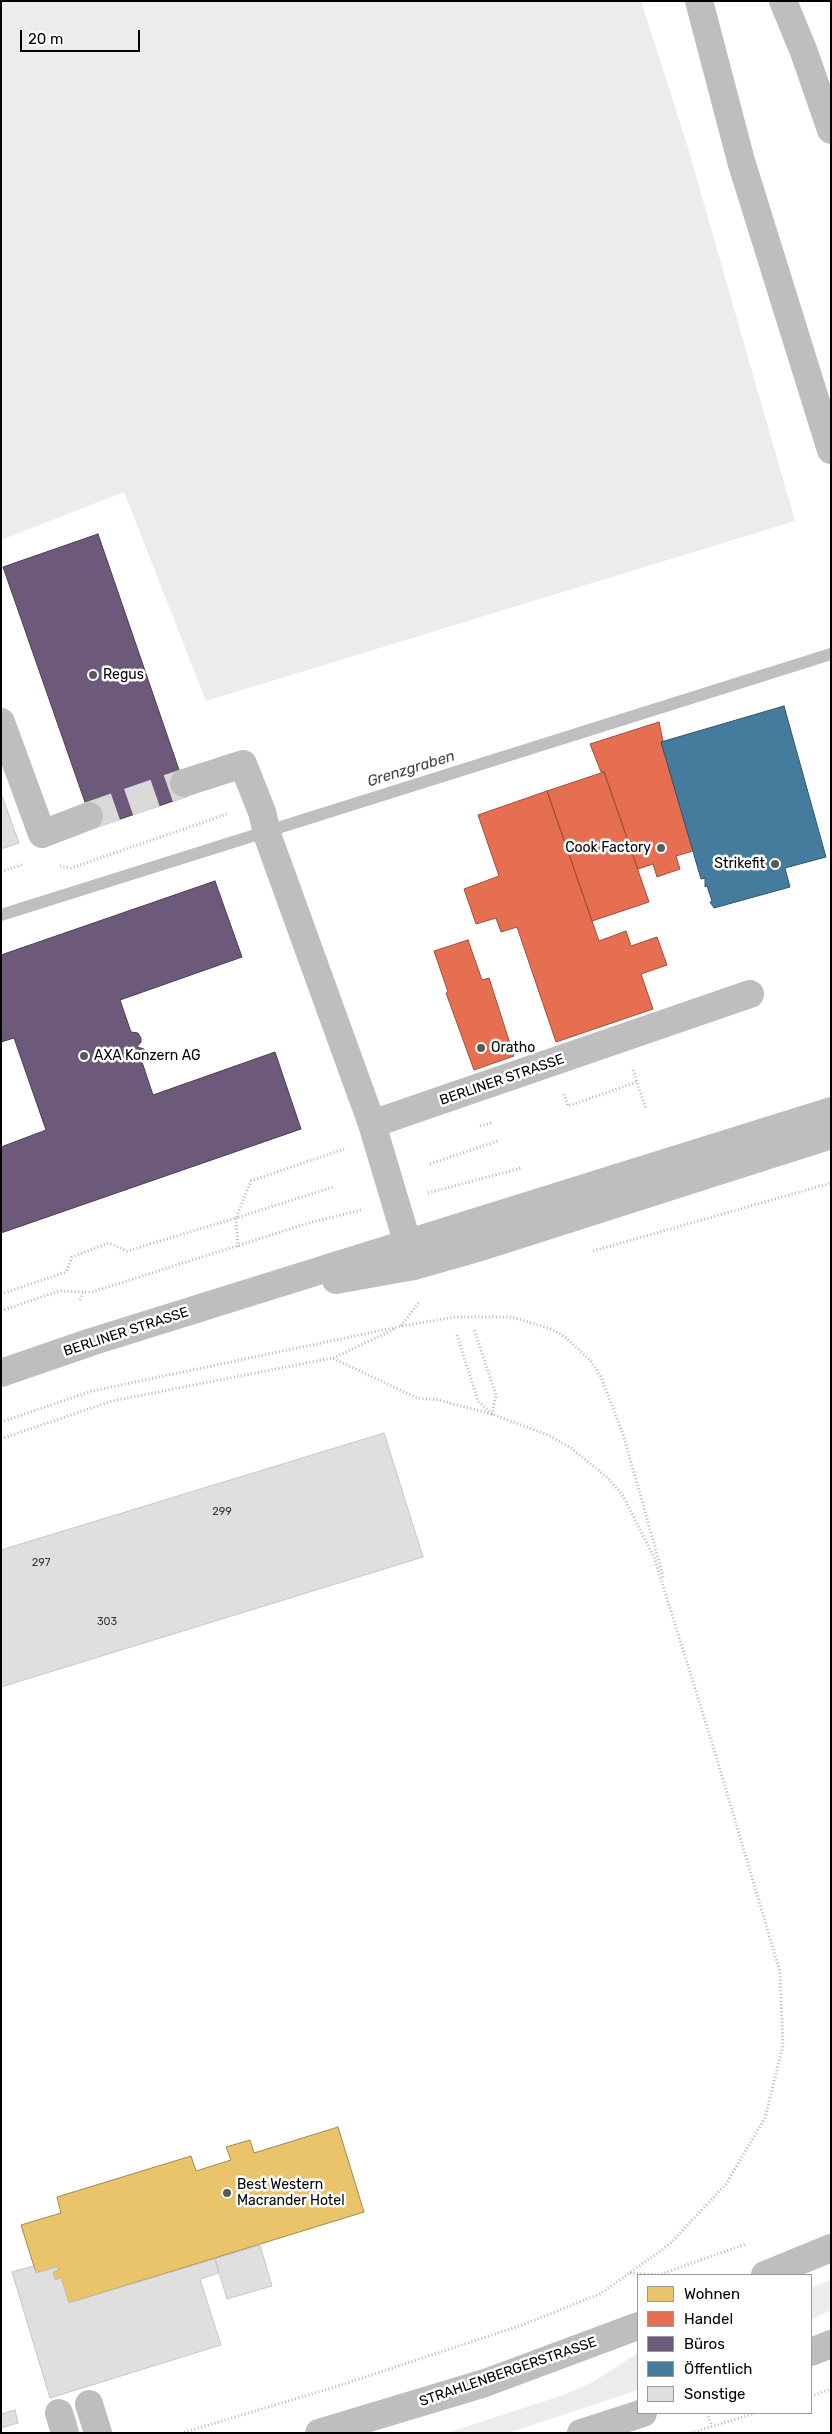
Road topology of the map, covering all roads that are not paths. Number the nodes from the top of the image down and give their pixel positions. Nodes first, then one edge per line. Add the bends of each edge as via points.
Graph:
1 (699, 1) edge
2 (783, 1) edge
3 (831, 130) edge
4 (831, 450) edge
5 (1, 722) edge
6 (184, 783) tunnel mouth
7 (90, 816) tunnel mouth
8 (750, 994) dead end
9 (831, 1111) edge
10 (375, 1131) junction
11 (831, 1135) edge
12 (411, 1255) junction
13 (1, 1373) edge
14 (831, 2248) edge
15 (767, 2274) edge
16 (628, 2330) edge
17 (831, 2344) edge
18 (812, 2352) edge
19 (89, 2404) dead end
20 (640, 2414) edge
21 (325, 2432) edge
22 (98, 2433) edge
23 (581, 2433) edge

1 - 4 main road via 741,161
2 - 3 main road
5 - 7 main road via 42,834
6 - 10 main road via 243,764
8 - 10 main road, BERLINER STRASSE
9 - 12 main road, BERLINER STRASSE
10 - 12 main road
11 - 12 main road, BERLINER STRASSE
12 - 13 main road, BERLINER STRASSE via 370,1276 250,1292
14 - 15 main road
16 - 21 main road, STRAHLENBERGERSTRASSE via 486,2383
17 - 18 main road
19 - 22 main road
20 - 23 main road

